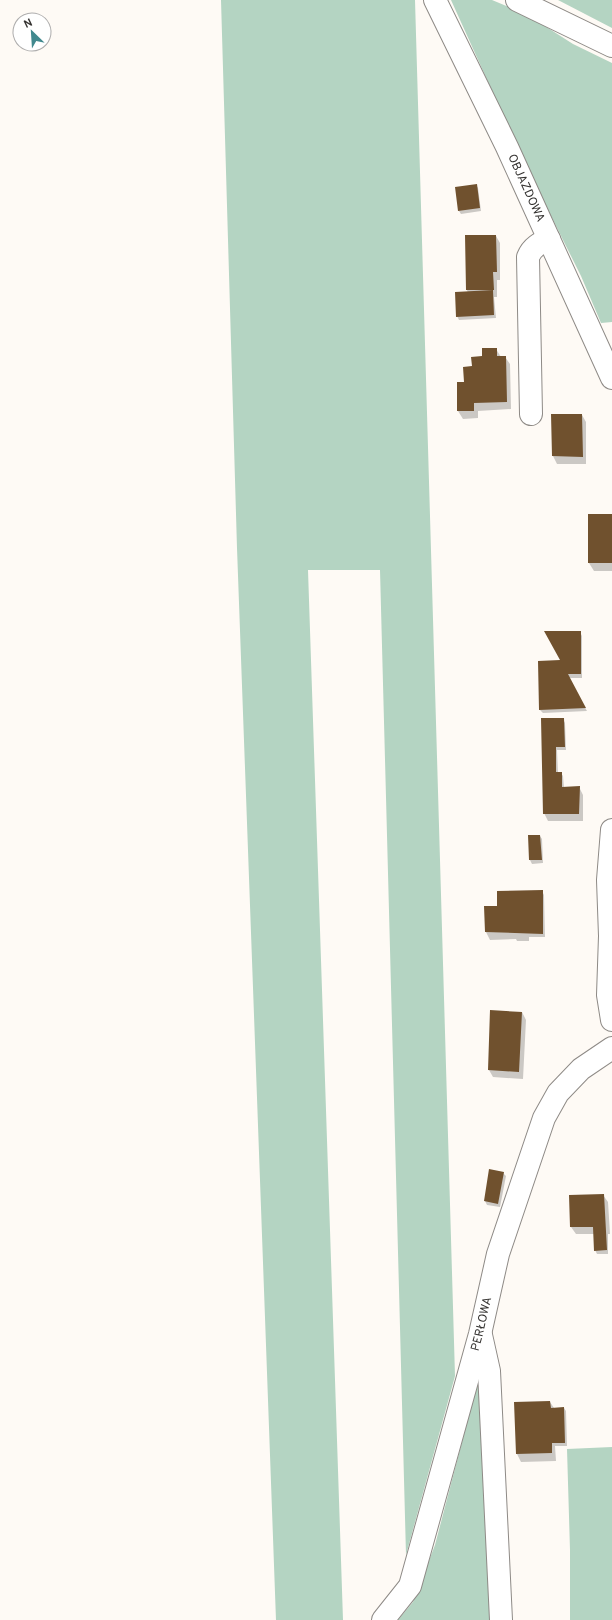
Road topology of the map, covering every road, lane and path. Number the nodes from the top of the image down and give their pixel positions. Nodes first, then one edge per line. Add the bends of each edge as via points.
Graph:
1 (435, 0) edge
2 (517, 0) edge
3 (612, 46) edge
4 (549, 239) junction
5 (612, 378) edge
6 (531, 414) dead end
7 (612, 830) edge
8 (612, 1020) edge
9 (612, 1048) edge
10 (480, 1334) junction
11 (382, 1620) edge
12 (501, 1620) edge

1 - 4 street, OBJAZDOWA
2 - 3 street
4 - 5 street, OBJAZDOWA
4 - 6 street via 530,250 528,257
7 - 8 street via 608,880 608,995
9 - 10 street, PERŁOWA via 581,1069 558,1093 544,1118 498,1254
10 - 11 street, PERŁOWA via 410,1586
10 - 12 street via 490,1371

